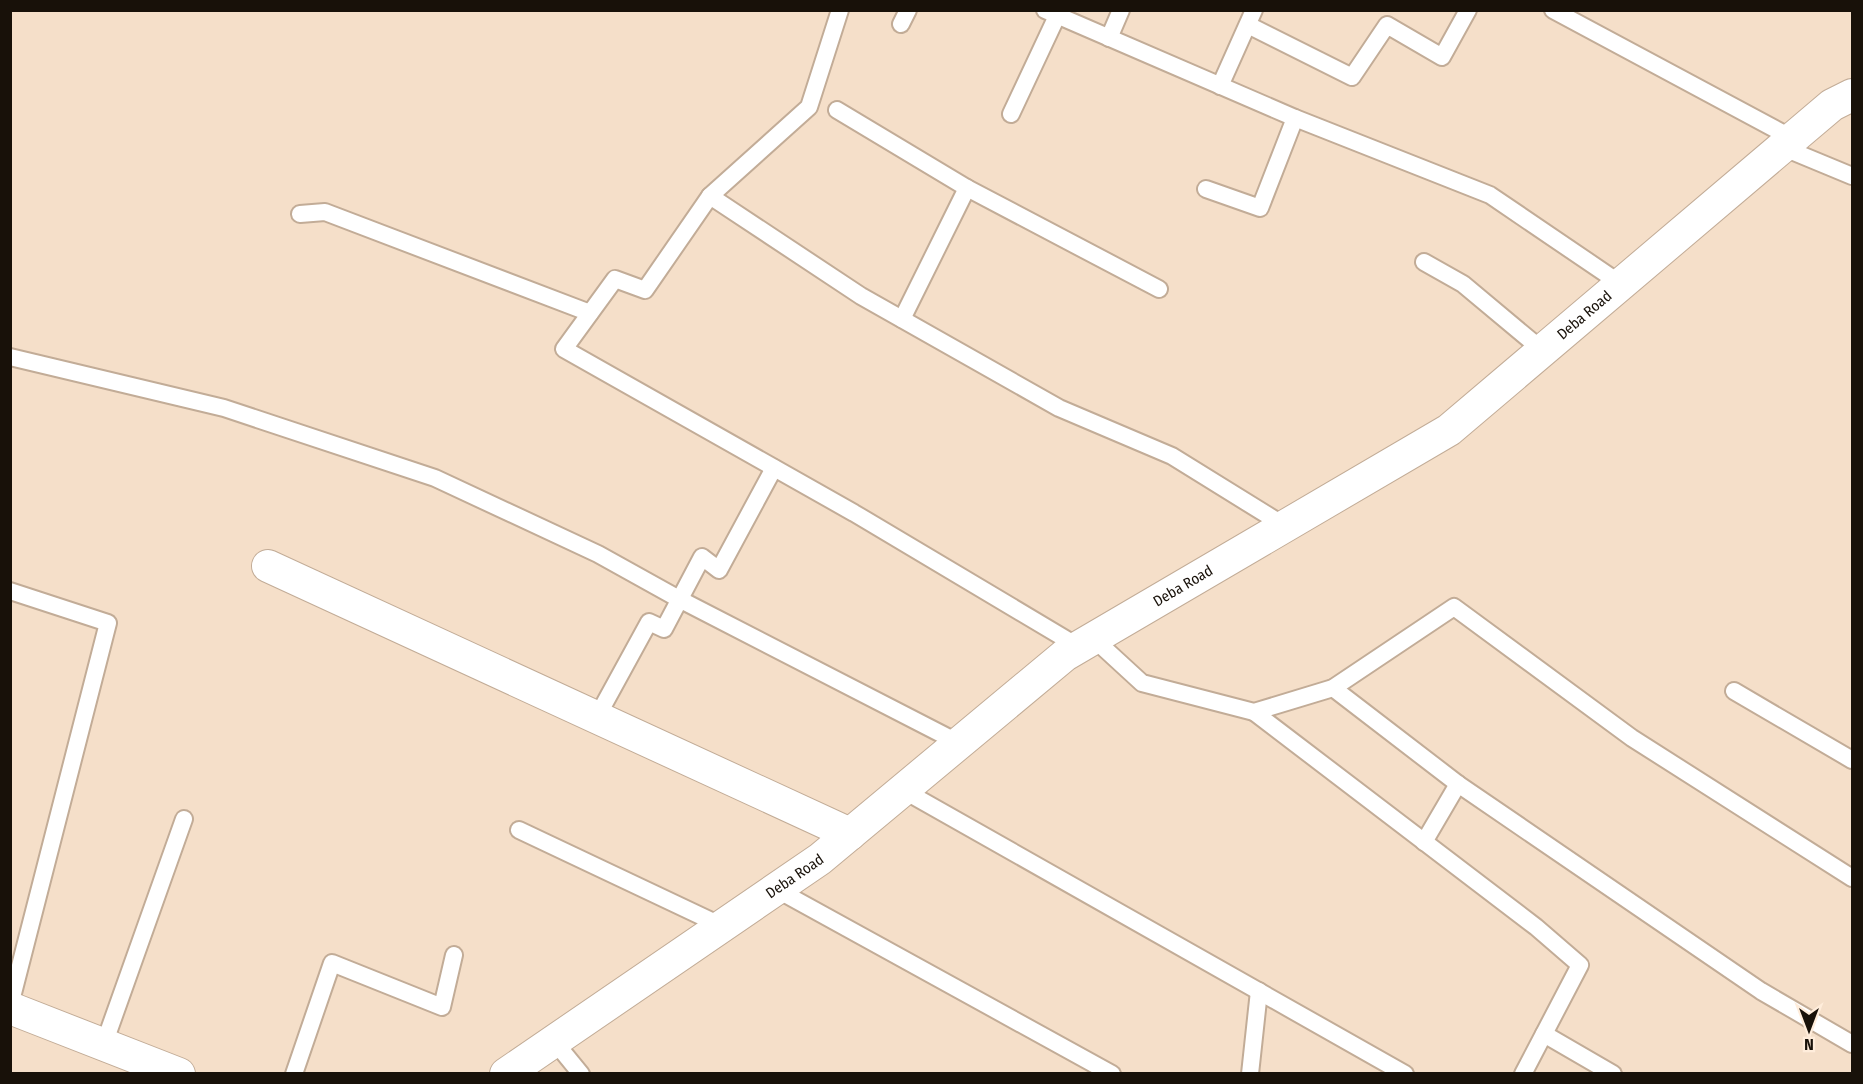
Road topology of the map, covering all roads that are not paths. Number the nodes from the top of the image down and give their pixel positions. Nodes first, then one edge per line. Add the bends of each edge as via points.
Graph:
1 (840, 10) edge
2 (1120, 10) edge
3 (1468, 10) edge
4 (1553, 10) edge
5 (1051, 13) edge
6 (1251, 18) edge
7 (1109, 39) junction
8 (1220, 86) junction
9 (1852, 94) edge
10 (837, 110) dead end
11 (1011, 114) dead end
12 (1295, 118) junction
13 (1787, 143) junction
14 (1852, 176) edge
15 (968, 188) junction
16 (1206, 189) dead end
17 (710, 196) junction
18 (300, 214) dead end
19 (1424, 262) dead end
20 (1621, 284) junction
21 (1159, 289) dead end
22 (590, 313) junction
23 (902, 319) junction
24 (1542, 350) junction
25 (10, 357) edge
26 (774, 468) junction
27 (1284, 526) junction
28 (268, 566) dead end
29 (10, 591) edge
30 (679, 599) junction
31 (1086, 642) junction
32 (1333, 688) junction
33 (1734, 691) dead end
34 (1254, 712) junction
35 (597, 717) junction
36 (959, 743) junction
37 (1852, 760) edge
38 (1458, 784) junction
39 (903, 790) junction
40 (184, 819) dead end
41 (519, 830) dead end
42 (850, 834) junction
43 (1424, 842) junction
44 (1852, 878) edge
45 (776, 889) junction
46 (722, 926) junction
47 (453, 955) dead end
48 (1259, 991) junction
49 (10, 1006) edge
50 (1544, 1034) junction
51 (554, 1041) junction
52 (104, 1044) junction
53 (1852, 1044) edge
54 (179, 1074) edge
55 (294, 1074) edge
56 (506, 1074) edge
57 (581, 1074) edge
58 (1112, 1074) edge
59 (1251, 1074) edge
60 (1406, 1074) edge
61 (1523, 1074) edge
62 (1613, 1074) edge

1 - 17 lane via 809,107
2 - 7 lane
3 - 6 lane via 1442,57 1387,25 1352,77
4 - 13 lane
5 - 7 lane
5 - 11 lane
6 - 8 lane
7 - 8 lane
8 - 12 lane
9 - 13 street, Deba Road via 1832,105
10 - 15 lane
12 - 16 lane via 1260,208
12 - 20 lane via 1490,195
13 - 14 lane
13 - 20 street, Deba Road
15 - 21 lane
15 - 23 lane
17 - 22 lane via 645,290 615,279
17 - 23 lane
18 - 22 lane via 325,212
19 - 24 lane via 1463,284
20 - 24 street, Deba Road
22 - 26 lane via 564,349
23 - 27 lane via 1059,408 1172,456
24 - 27 street, Deba Road via 1449,430
25 - 30 lane via 224,408 435,478 598,554
26 - 30 lane via 719,570 702,557
26 - 31 lane
27 - 31 street, Deba Road
28 - 35 street
29 - 49 lane via 108,623
30 - 35 lane via 664,629 649,622
30 - 36 lane
31 - 34 lane via 1142,683
31 - 36 street, Deba Road
32 - 34 lane
32 - 38 lane
32 - 44 lane via 1454,607 1632,738
33 - 37 lane
34 - 43 lane
35 - 42 street
36 - 39 street, Deba Road
38 - 43 lane
38 - 53 lane via 1761,991
39 - 42 street, Deba Road
39 - 48 lane
40 - 52 lane
41 - 46 lane
42 - 45 street, Deba Road
43 - 50 lane via 1580,964
45 - 46 street, Deba Road
45 - 58 lane
46 - 51 street, Deba Road
47 - 55 lane via 442,1007 333,963
48 - 59 lane
48 - 60 lane
49 - 52 street
50 - 61 lane
50 - 62 lane
51 - 56 street, Deba Road
51 - 57 lane
52 - 54 street

